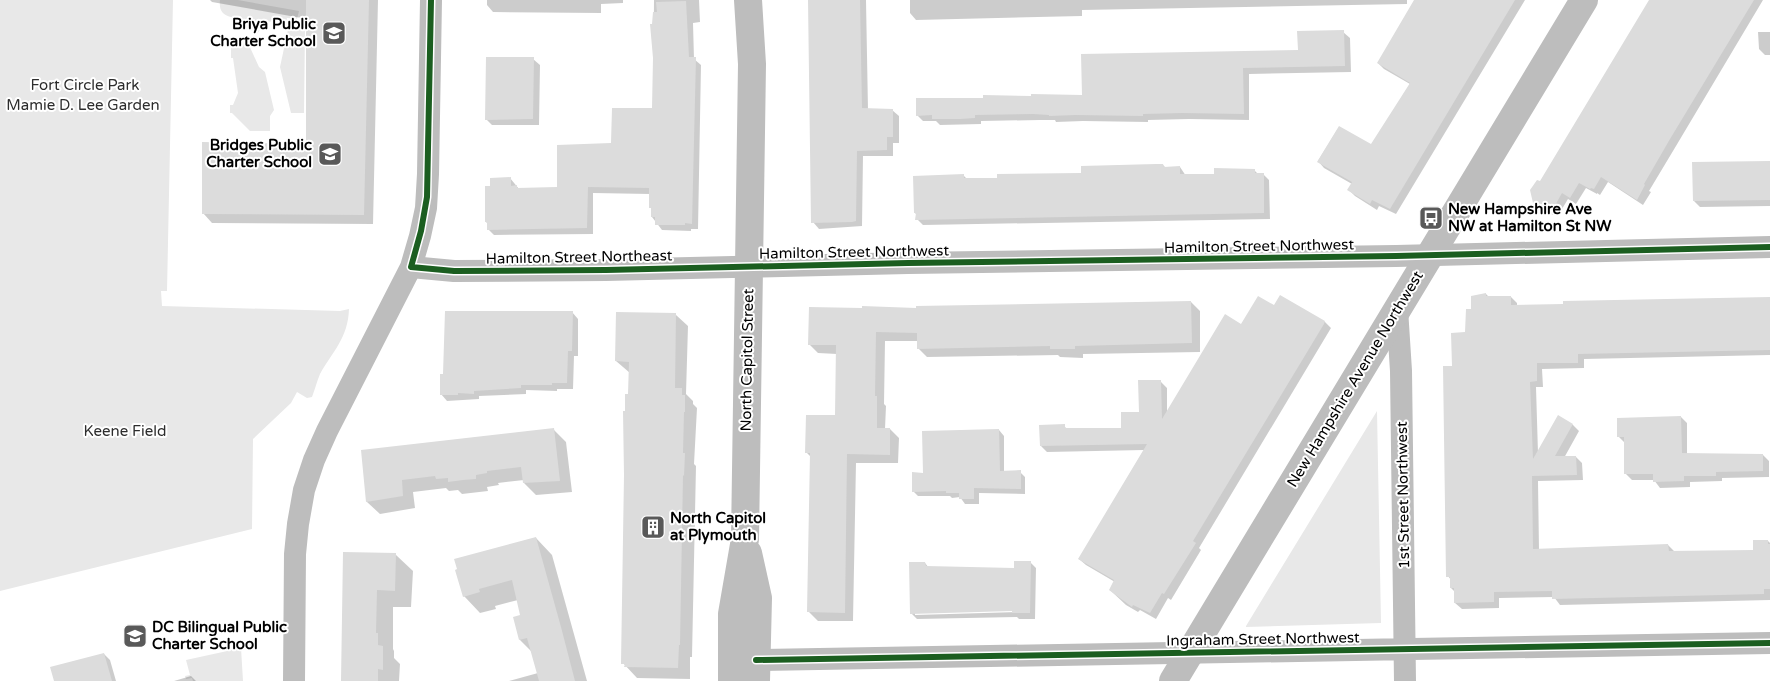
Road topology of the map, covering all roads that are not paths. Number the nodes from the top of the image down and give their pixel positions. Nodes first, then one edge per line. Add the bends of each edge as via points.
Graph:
1 (431, 0) edge
2 (748, 0) edge
3 (1584, 0) edge
4 (1770, 247) edge
5 (1430, 255) junction
6 (749, 266) junction
7 (411, 267) junction
8 (1397, 310) junction
9 (745, 539) junction
10 (1770, 643) edge
11 (1405, 649) junction
12 (1190, 653) junction
13 (756, 671) edge
14 (294, 681) edge
15 (732, 681) edge
16 (1173, 681) edge
17 (1405, 681) edge

1 - 7 street via 427,197
2 - 6 main road, North Capitol Street via 752,64
3 - 5 main road, New Hampshire Avenue Northwest
4 - 5 street, Hamilton Street Northwest
5 - 6 street, Hamilton Street Northwest
5 - 8 main road, New Hampshire Avenue Northwest
6 - 7 street, Hamilton Street Northeast via 454,271
6 - 9 main road, North Capitol Street
7 - 14 street via 327,430 304,490 295,554
8 - 11 street, 1st Street Northwest via 1401,371
8 - 12 main road, New Hampshire Avenue Northwest
9 - 13 main road via 758,598
9 - 15 main road via 732,614
10 - 11 street, Ingraham Street Northwest
11 - 12 street, Ingraham Street Northwest
11 - 17 street, 1st Street Northwest
12 - 13 street, Ingraham Street Northwest
12 - 16 main road, New Hampshire Avenue Northwest

